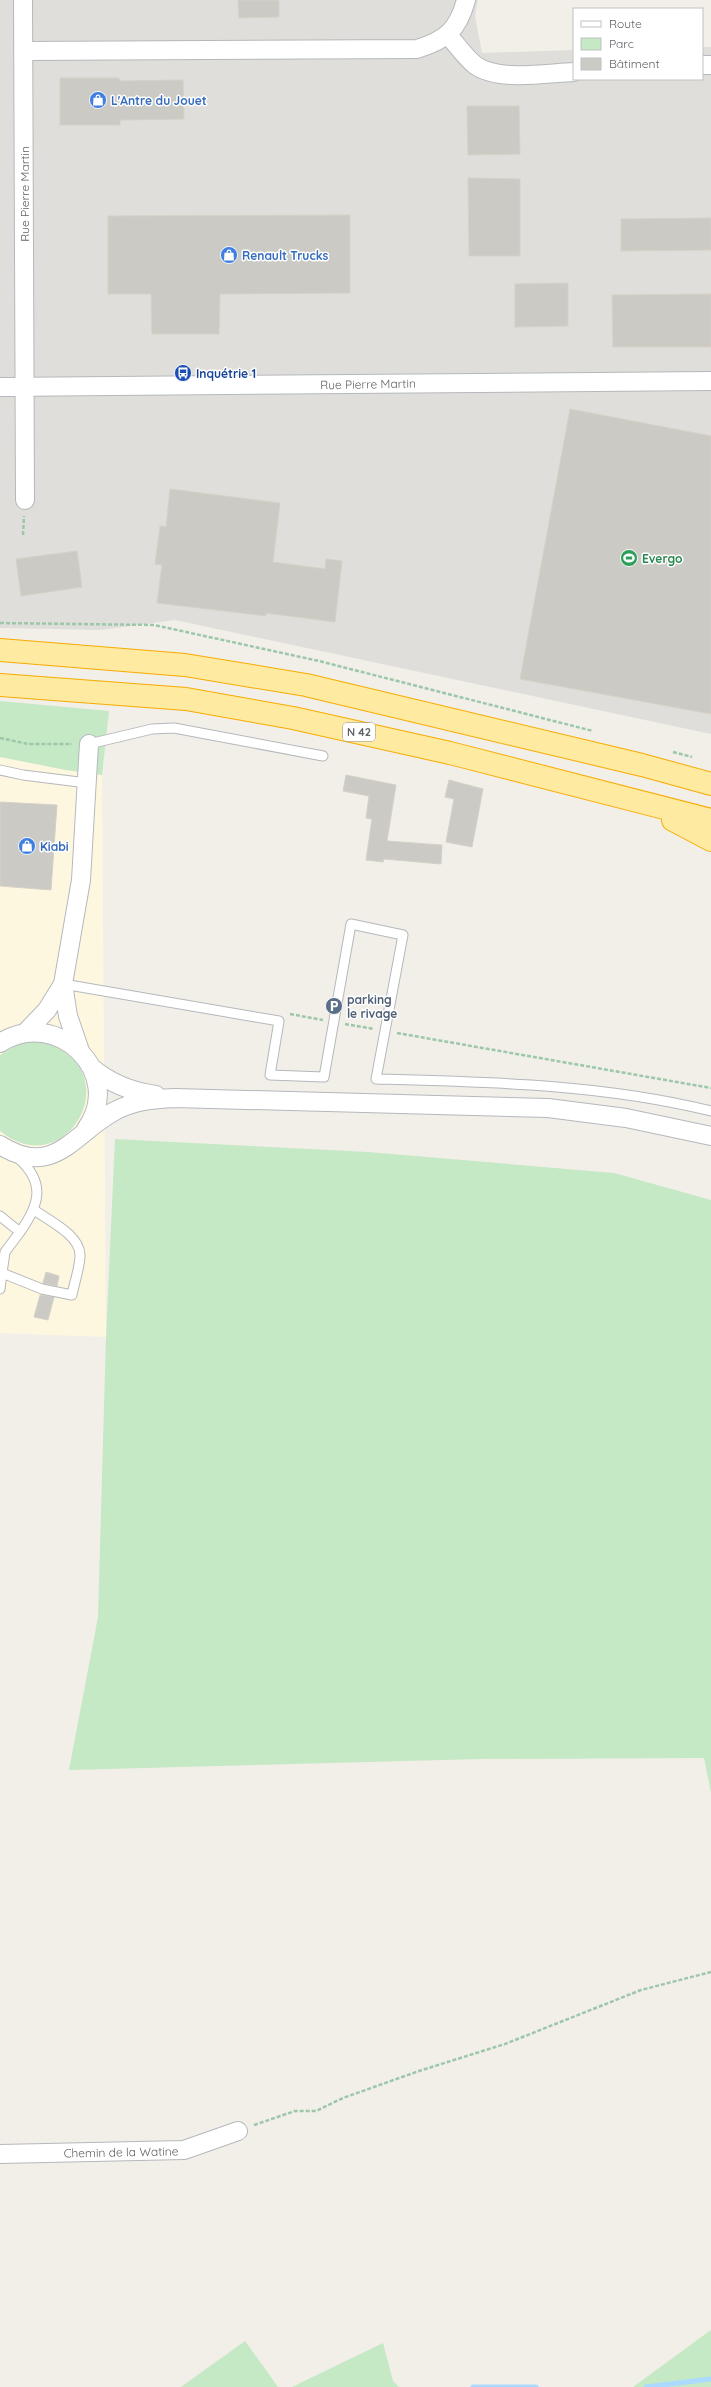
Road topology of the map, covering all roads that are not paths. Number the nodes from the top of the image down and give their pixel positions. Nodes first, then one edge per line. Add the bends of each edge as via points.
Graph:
1 (23, 0) edge
2 (466, 0) edge
3 (448, 35) junction
4 (24, 51) junction
5 (573, 72) edge
6 (711, 381) edge
7 (0, 387) edge
8 (25, 387) junction
9 (25, 500) dead end
10 (0, 650) edge
11 (0, 685) edge
12 (89, 744) joint
13 (322, 756) dead end
14 (0, 770) edge
15 (87, 783) junction
16 (711, 784) edge
17 (582, 785) junction
18 (711, 820) edge
19 (711, 840) edge
20 (63, 984) junction
21 (25, 1033) junction
22 (0, 1043) edge
23 (80, 1051) junction
24 (92, 1068) junction
25 (175, 1098) junction
26 (711, 1111) edge
27 (83, 1133) junction
28 (711, 1136) edge
29 (3, 1147) edge
30 (34, 1210) junction
31 (0, 1216) edge
32 (20, 1232) junction
33 (1, 1272) edge
34 (0, 1289) edge
35 (238, 2131) road end
36 (0, 2154) edge

1 - 4 street, Rue Pierre Martin
2 - 3 street via 458,22
3 - 4 street via 426,46 409,50
3 - 5 street via 469,59 490,72 514,75
4 - 8 street, Rue Pierre Martin
6 - 8 street, Rue Pierre Martin
7 - 8 street, Rue Pierre Martin
8 - 9 street, Rue Pierre Martin
10 - 16 highway via 185,666 306,685 642,765
11 - 17 highway, N 42 via 142,694 238,707 377,736
12 - 13 lane via 152,729 174,728
12 - 15 street
14 - 15 lane
15 - 20 street via 79,900
17 - 18 highway, N 42
17 - 19 highway via 667,817
20 - 21 street via 47,1010
20 - 23 street via 68,1016
20 - 26 lane via 279,1021 270,1074 324,1077 352,924 403,935 376,1079 555,1085 612,1092
21 - 22 street
21 - 23 street via 40,1032 54,1035 68,1041
23 - 24 street
24 - 25 street via 107,1079 130,1090
24 - 27 street via 96,1082 96,1106 92,1120
25 - 27 street via 144,1100 123,1107
25 - 28 street via 548,1108 626,1118
27 - 29 street via 71,1145 48,1155 31,1156
29 - 30 lane via 24,1163 34,1178 37,1195
30 - 32 lane
30 - 33 lane via 76,1243 80,1254 72,1295 42,1289
31 - 32 lane
32 - 33 lane via 5,1252
33 - 34 lane
35 - 36 street, Chemin de la Watine via 184,2150

